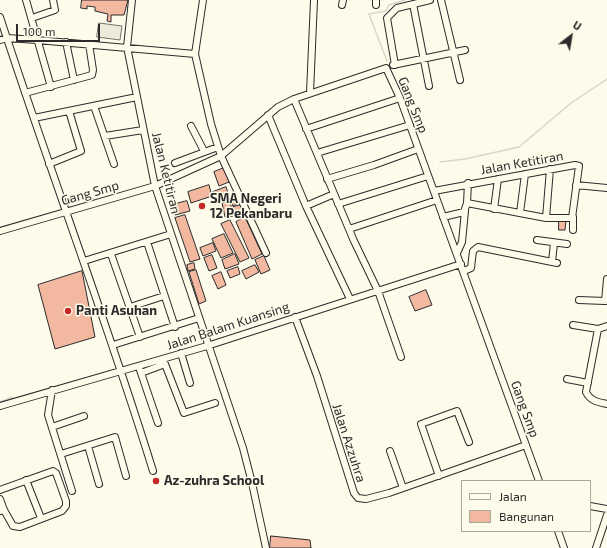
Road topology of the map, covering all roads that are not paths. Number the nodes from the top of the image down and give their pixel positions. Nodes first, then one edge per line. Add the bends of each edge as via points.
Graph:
1 (26, 0) edge
2 (53, 0) edge
3 (132, 0) edge
4 (203, 0) edge
5 (314, 0) edge
6 (430, 0) edge
7 (441, 0) edge
8 (413, 4) junction
9 (0, 17) edge
10 (32, 18) junction
11 (7, 38) junction
12 (0, 40) edge
13 (38, 40) junction
14 (66, 42) junction
15 (89, 44) junction
16 (127, 47) junction
17 (465, 50) dead end
18 (452, 52) junction
19 (195, 54) junction
20 (424, 58) junction
21 (395, 64) junction
22 (386, 68) junction
23 (74, 80) junction
24 (460, 80) dead end
25 (52, 86) junction
26 (429, 86) dead end
27 (25, 93) junction
28 (310, 94) junction
29 (137, 97) junction
30 (400, 98) junction
31 (294, 99) junction
32 (94, 106) junction
33 (69, 111) junction
34 (268, 115) junction
35 (34, 118) junction
36 (410, 125) junction
37 (192, 126) dead end
38 (306, 129) junction
39 (143, 130) junction
40 (105, 136) junction
41 (218, 147) junction
42 (418, 149) junction
43 (204, 151) junction
44 (317, 153) junction
45 (221, 156) junction
46 (175, 163) dead end
47 (49, 164) junction
48 (114, 164) dead end
49 (550, 169) junction
50 (525, 174) junction
51 (428, 176) junction
52 (327, 179) junction
53 (498, 179) junction
54 (468, 184) junction
55 (576, 185) junction
56 (155, 186) junction
57 (607, 188) edge
58 (434, 191) junction
59 (334, 194) junction
60 (437, 200) junction
61 (467, 203) junction
62 (338, 204) junction
63 (306, 206) junction
64 (494, 209) junction
65 (67, 211) junction
66 (465, 211) junction
67 (520, 213) junction
68 (444, 217) junction
69 (574, 217) junction
70 (546, 218) junction
71 (349, 229) junction
72 (572, 230) dead end
73 (0, 231) edge
74 (171, 234) junction
75 (537, 240) dead end
76 (147, 242) junction
77 (554, 242) junction
78 (567, 244) dead end
79 (266, 253) dead end
80 (457, 253) junction
81 (111, 254) junction
82 (84, 261) junction
83 (461, 264) junction
84 (464, 271) junction
85 (607, 279) edge
86 (378, 291) junction
87 (164, 296) junction
88 (350, 299) junction
89 (580, 300) dead end
90 (606, 301) edge
91 (130, 307) junction
92 (295, 317) junction
93 (199, 318) junction
94 (573, 325) dead end
95 (607, 326) edge
96 (175, 327) junction
97 (598, 329) junction
98 (140, 337) junction
99 (113, 345) junction
100 (207, 346) junction
101 (181, 353) junction
102 (401, 357) dead end
103 (138, 365) junction
104 (122, 369) junction
105 (141, 373) junction
106 (567, 379) dead end
107 (190, 383) dead end
108 (588, 383) junction
109 (52, 390) junction
110 (215, 403) dead end
111 (607, 404) edge
112 (0, 406) edge
113 (84, 416) dead end
114 (158, 423) dead end
115 (52, 427) junction
116 (469, 442) dead end
117 (88, 446) junction
118 (526, 446) junction
119 (390, 451) dead end
120 (61, 454) junction
121 (153, 470) dead end
122 (126, 476) dead end
123 (439, 476) junction
124 (26, 480) junction
125 (539, 480) edge
126 (100, 484) dead end
127 (403, 488) junction
128 (0, 490) edge
129 (72, 491) dead end
130 (0, 499) edge
131 (591, 506) edge
132 (607, 509) edge
133 (2, 510) edge
134 (607, 515) edge
135 (41, 518) junction
136 (558, 532) edge
137 (266, 548) edge
138 (564, 548) edge
139 (596, 548) edge

1 - 10 street
2 - 10 street via 55,10
3 - 16 street, Jalan Ketitiran
4 - 19 street
5 - 28 street
6 - 8 street
7 - 18 street
8 - 20 street
8 - 21 street via 397,8 387,18
9 - 11 street
10 - 13 street
11 - 12 street
11 - 13 street
11 - 27 street
13 - 14 street
13 - 25 street
14 - 15 street
14 - 23 street
15 - 16 street
15 - 23 street via 92,73 89,77
16 - 19 street
16 - 29 street, Jalan Ketitiran
17 - 18 street
18 - 20 street
18 - 24 street
19 - 41 street
20 - 21 street
20 - 26 street
21 - 22 street
22 - 28 street, Gang Smp
22 - 30 street, Gang Smp
23 - 25 street
25 - 27 street
27 - 35 street
28 - 31 street, Gang Smp
29 - 32 street
29 - 39 street, Jalan Ketitiran
30 - 36 street, Gang Smp
30 - 38 street
31 - 34 street, Gang Smp
31 - 38 street
32 - 33 street
32 - 40 street
33 - 35 street
33 - 47 street via 81,151
34 - 45 street, Gang Smp
34 - 63 street
35 - 47 street
36 - 42 street, Gang Smp
36 - 44 street
37 - 43 street
38 - 44 street
39 - 40 street
39 - 56 street, Jalan Ketitiran
40 - 48 street
41 - 43 street
41 - 45 street
42 - 51 street, Gang Smp
42 - 52 street
43 - 46 street
44 - 52 street
45 - 56 street, Gang Smp
45 - 79 street
47 - 65 street
49 - 50 street, Jalan Ketitiran
49 - 55 street, Jalan Ketitiran via 576,164 579,166
49 - 70 street
50 - 53 street, Jalan Ketitiran
50 - 67 street
51 - 58 street, Gang Smp
51 - 62 street
52 - 59 street
53 - 54 street, Jalan Ketitiran
53 - 64 street
54 - 58 street, Jalan Ketitiran
54 - 61 street
55 - 57 street
55 - 69 street, Jalan Ketitiran
56 - 65 street, Gang Smp
56 - 74 street, Jalan Ketitiran
58 - 60 street, Gang Smp
59 - 62 street
59 - 63 street
60 - 68 street, Gang Smp
60 - 71 street
61 - 64 street
61 - 66 street
62 - 71 street
63 - 88 street
64 - 67 street
65 - 73 street, Gang Smp
65 - 82 street
66 - 68 street
66 - 80 street via 462,242
67 - 70 street
68 - 80 street, Gang Smp
69 - 70 street
69 - 72 street, Jalan Ketitiran
71 - 86 street
74 - 76 street
74 - 93 street, Jalan Ketitiran
75 - 77 street
76 - 81 street
76 - 87 street
77 - 78 street
77 - 84 street via 554,263 478,247 473,251 471,268
80 - 83 street, Gang Smp
81 - 82 street
81 - 91 street
82 - 99 street
83 - 84 street, Gang Smp
83 - 86 street, Jalan Balam Kuansing
84 - 118 street, Gang Smp
85 - 90 street
86 - 88 street, Jalan Balam Kuansing
86 - 102 street
87 - 91 street
87 - 96 street
88 - 92 street, Jalan Balam Kuansing
89 - 90 street
91 - 98 street
92 - 100 street, Jalan Balam Kuansing
92 - 127 street, Jalan Azzuhra via 317,376 354,493 358,498 366,499
93 - 96 street
93 - 100 street, Jalan Ketitiran
94 - 97 street
95 - 97 street
96 - 98 street
97 - 108 street
98 - 99 street
99 - 104 street
100 - 101 street, Jalan Balam Kuansing
100 - 137 street, Jalan Ketitiran via 243,448
101 - 103 street, Jalan Balam Kuansing
101 - 107 street
103 - 104 street, Jalan Balam Kuansing
103 - 105 street
104 - 109 street, Jalan Balam Kuansing
104 - 121 street
105 - 110 street via 166,364 184,413
105 - 114 street
106 - 108 street
108 - 111 street via 588,397 593,401
109 - 112 street, Jalan Balam Kuansing
109 - 115 street via 48,415
113 - 115 street
115 - 120 street
116 - 123 street via 457,411 421,424
117 - 120 street
117 - 122 street via 115,437
117 - 126 street
118 - 123 street, Jalan Azzuhra
118 - 125 street, Gang Smp
119 - 127 street
120 - 129 street
123 - 127 street, Jalan Azzuhra
124 - 128 street
124 - 135 street
124 - 135 street via 51,471 56,473 66,506 62,511
130 - 133 street
131 - 132 street
133 - 135 street via 10,523 16,527
134 - 139 street
136 - 138 street

